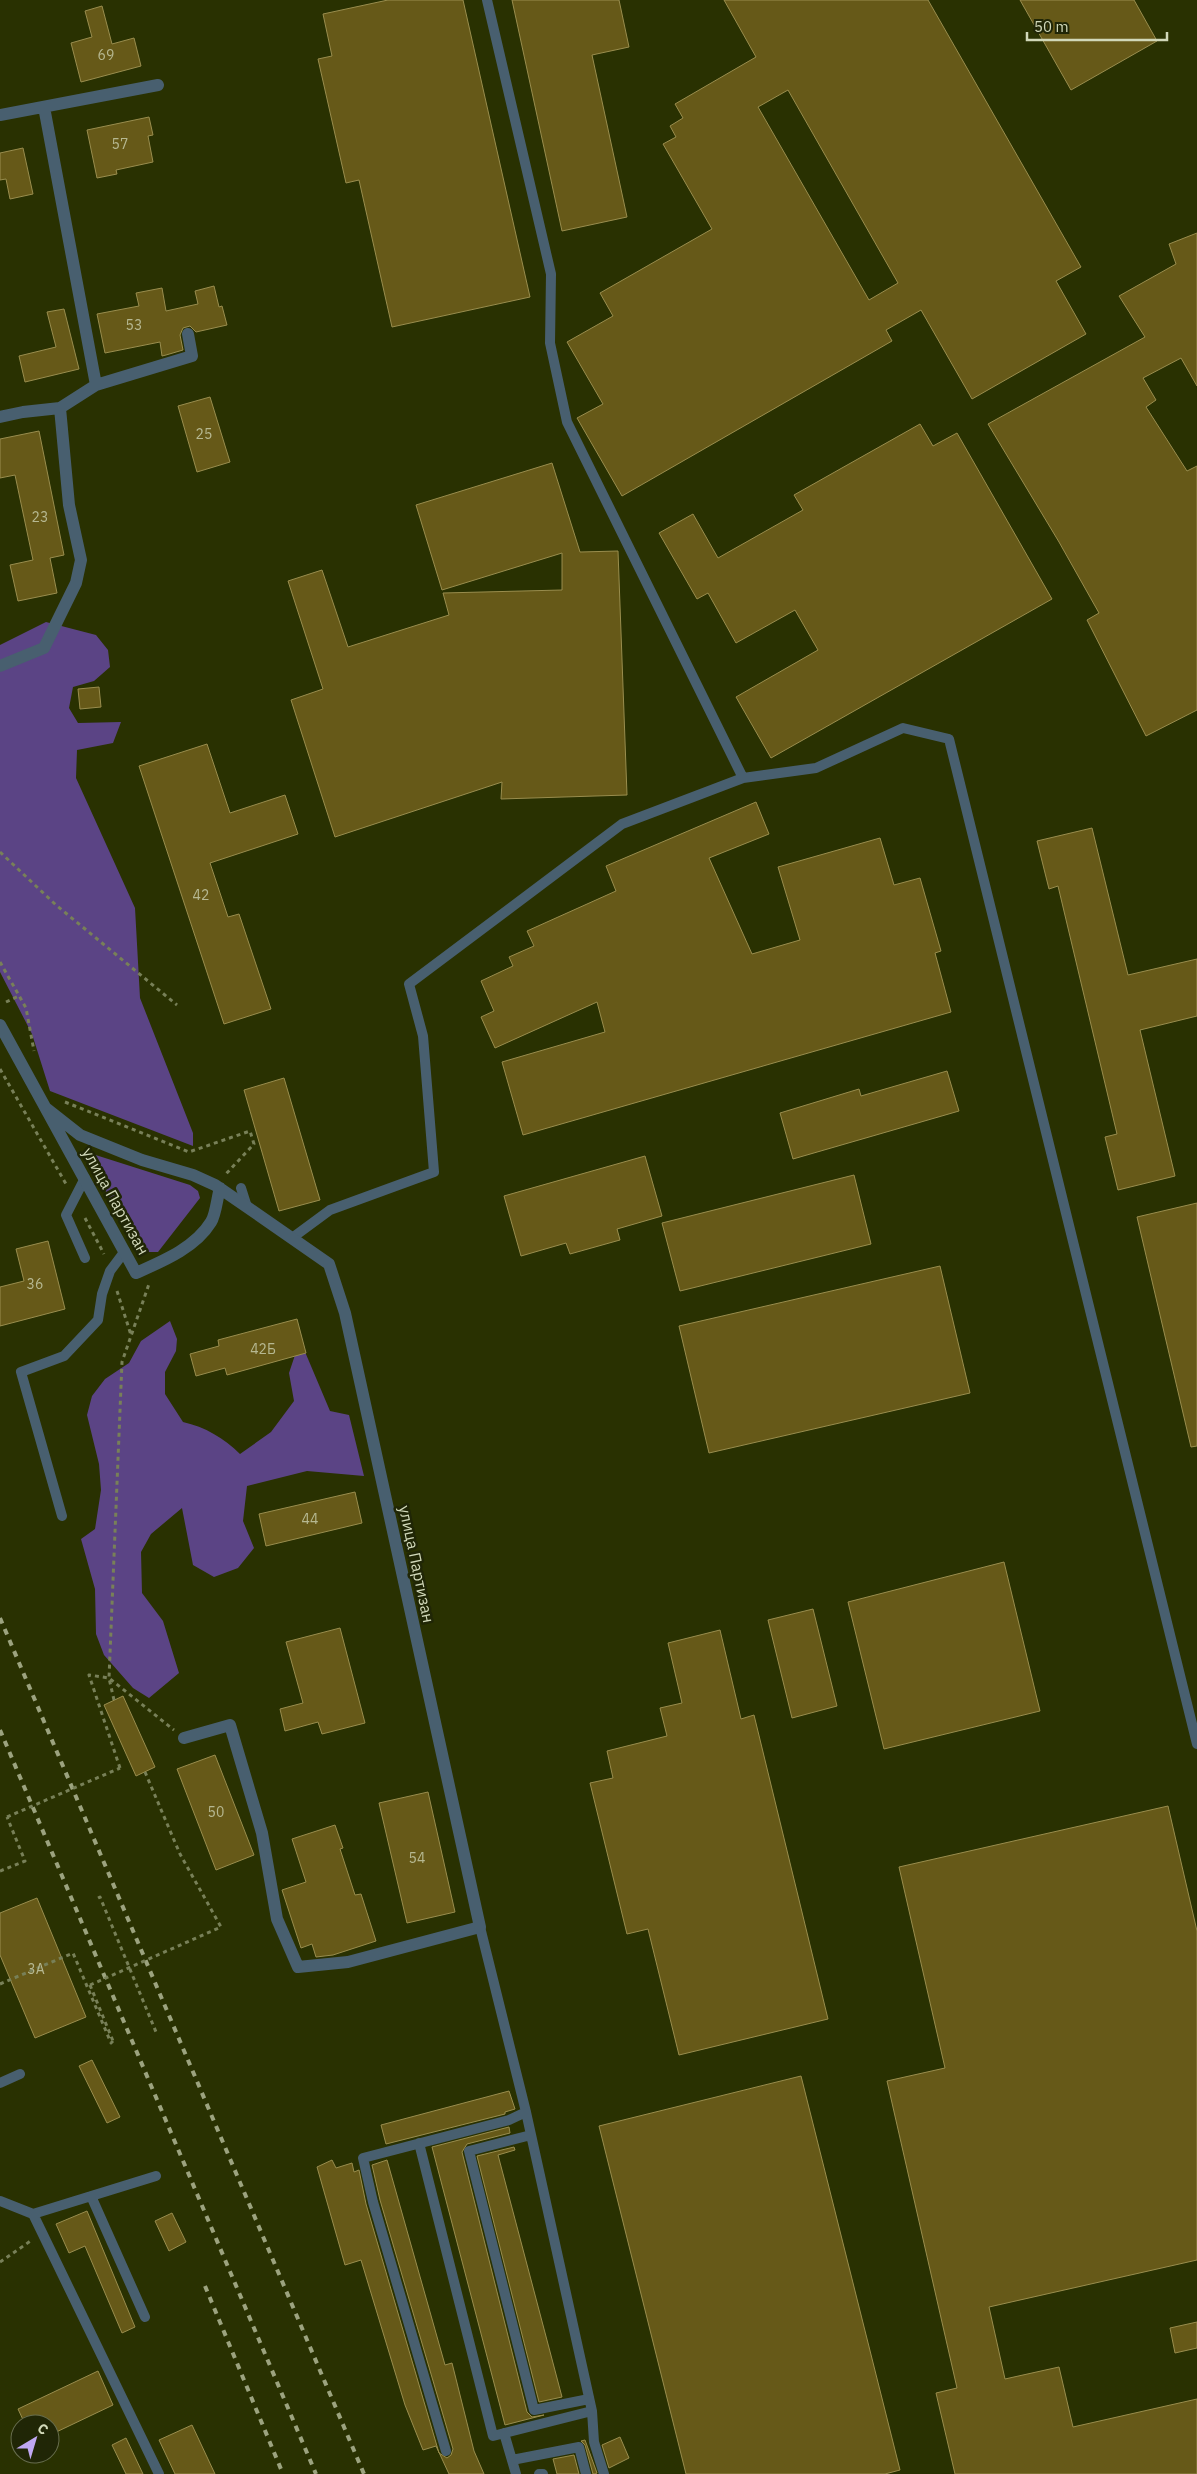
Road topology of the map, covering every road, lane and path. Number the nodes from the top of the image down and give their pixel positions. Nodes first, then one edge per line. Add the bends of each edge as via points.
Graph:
1 (487, 0) edge
2 (158, 85) dead end
3 (44, 107) junction
4 (0, 115) edge
5 (188, 334) dead end
6 (96, 385) junction
7 (60, 408) junction
8 (0, 417) edge
9 (0, 666) edge
10 (743, 778) junction
11 (0, 852) edge
12 (0, 962) edge
13 (19, 996) junction
14 (6, 1002) dead end
15 (177, 1005) dead end
16 (0, 1025) edge
17 (35, 1059) dead end
18 (62, 1101) dead end
19 (47, 1109) junction
20 (257, 1136) dead end
21 (252, 1138) junction
22 (84, 1178) junction
23 (217, 1187) junction
24 (240, 1188) dead end
25 (247, 1207) junction
26 (292, 1238) junction
27 (125, 1251) junction
28 (85, 1258) dead end
29 (166, 1260) junction
30 (62, 1516) dead end
31 (110, 1678) junction
32 (114, 1700) dead end
33 (184, 1738) joint
34 (1197, 1744) edge
35 (145, 1772) dead end
36 (0, 1871) edge
37 (98, 1898) dead end
38 (480, 1927) junction
39 (129, 1968) junction
40 (0, 1984) edge
41 (153, 2033) dead end
42 (20, 2074) dead end
43 (0, 2083) edge
44 (526, 2112) junction
45 (531, 2135) junction
46 (419, 2143) junction
47 (156, 2176) dead end
48 (91, 2196) junction
49 (0, 2201) edge
50 (33, 2214) junction
51 (42, 2232) junction
52 (0, 2262) edge
53 (145, 2317) dead end
54 (589, 2399) junction
55 (592, 2411) junction
56 (504, 2433) junction
57 (446, 2451) dead end
58 (512, 2460) junction
59 (158, 2474) edge
60 (516, 2474) edge
61 (539, 2474) edge
62 (543, 2474) edge
63 (586, 2474) edge
64 (604, 2474) edge

1 - 10 lane via 551,274 550,343 567,422
2 - 3 street
3 - 4 street
3 - 6 street
5 - 6 street via 192,356
6 - 7 street
7 - 8 street
7 - 9 street via 69,505 81,560 76,583 44,648
10 - 26 lane via 622,824 408,984 423,1036 434,1172 330,1210
10 - 34 lane via 816,768 903,728 949,739
11 - 15 path via 56,905
12 - 13 path
13 - 14 path
13 - 17 path via 26,1008
16 - 19 street, улица Партизан
18 - 21 path via 189,1152 250,1131
19 - 22 street, улица Партизан
19 - 23 street via 80,1135 142,1160 193,1175
20 - 21 path
21 - 23 path via 254,1144
22 - 27 street, улица Партизан
22 - 28 lane via 66,1215
23 - 25 street, улица Партизан
23 - 29 street, улица Партизан via 211,1222 191,1243
24 - 25 lane
25 - 26 street, улица Партизан
26 - 38 street, улица Партизан via 329,1264 345,1313
27 - 29 street, улица Партизан via 136,1272
27 - 30 lane via 110,1271 98,1320 64,1356 21,1372
29 - 31 path via 147,1287 122,1362
31 - 32 path
31 - 33 path
31 - 36 path, bridge via 89,1675 120,1768 7,1817 26,1860
33 - 38 street via 230,1725 262,1833 277,1919 298,1968 348,1962
35 - 39 path, bridge via 180,1854 220,1927
37 - 39 path
38 - 44 lane
39 - 40 path, bridge via 90,1985 113,2041 111,2043 73,1953
39 - 41 path via 156,2032
42 - 43 lane
44 - 45 lane
44 - 46 lane via 509,2120
45 - 54 lane
45 - 54 lane via 469,2151 534,2410
46 - 56 lane via 493,2436
46 - 57 lane via 363,2158
47 - 48 lane
48 - 50 lane
48 - 53 lane
49 - 50 lane
50 - 51 lane
51 - 52 path
51 - 59 lane
54 - 55 lane
55 - 56 lane
55 - 64 lane via 594,2442
56 - 58 lane
58 - 60 lane
58 - 63 lane via 579,2447
61 - 62 lane

